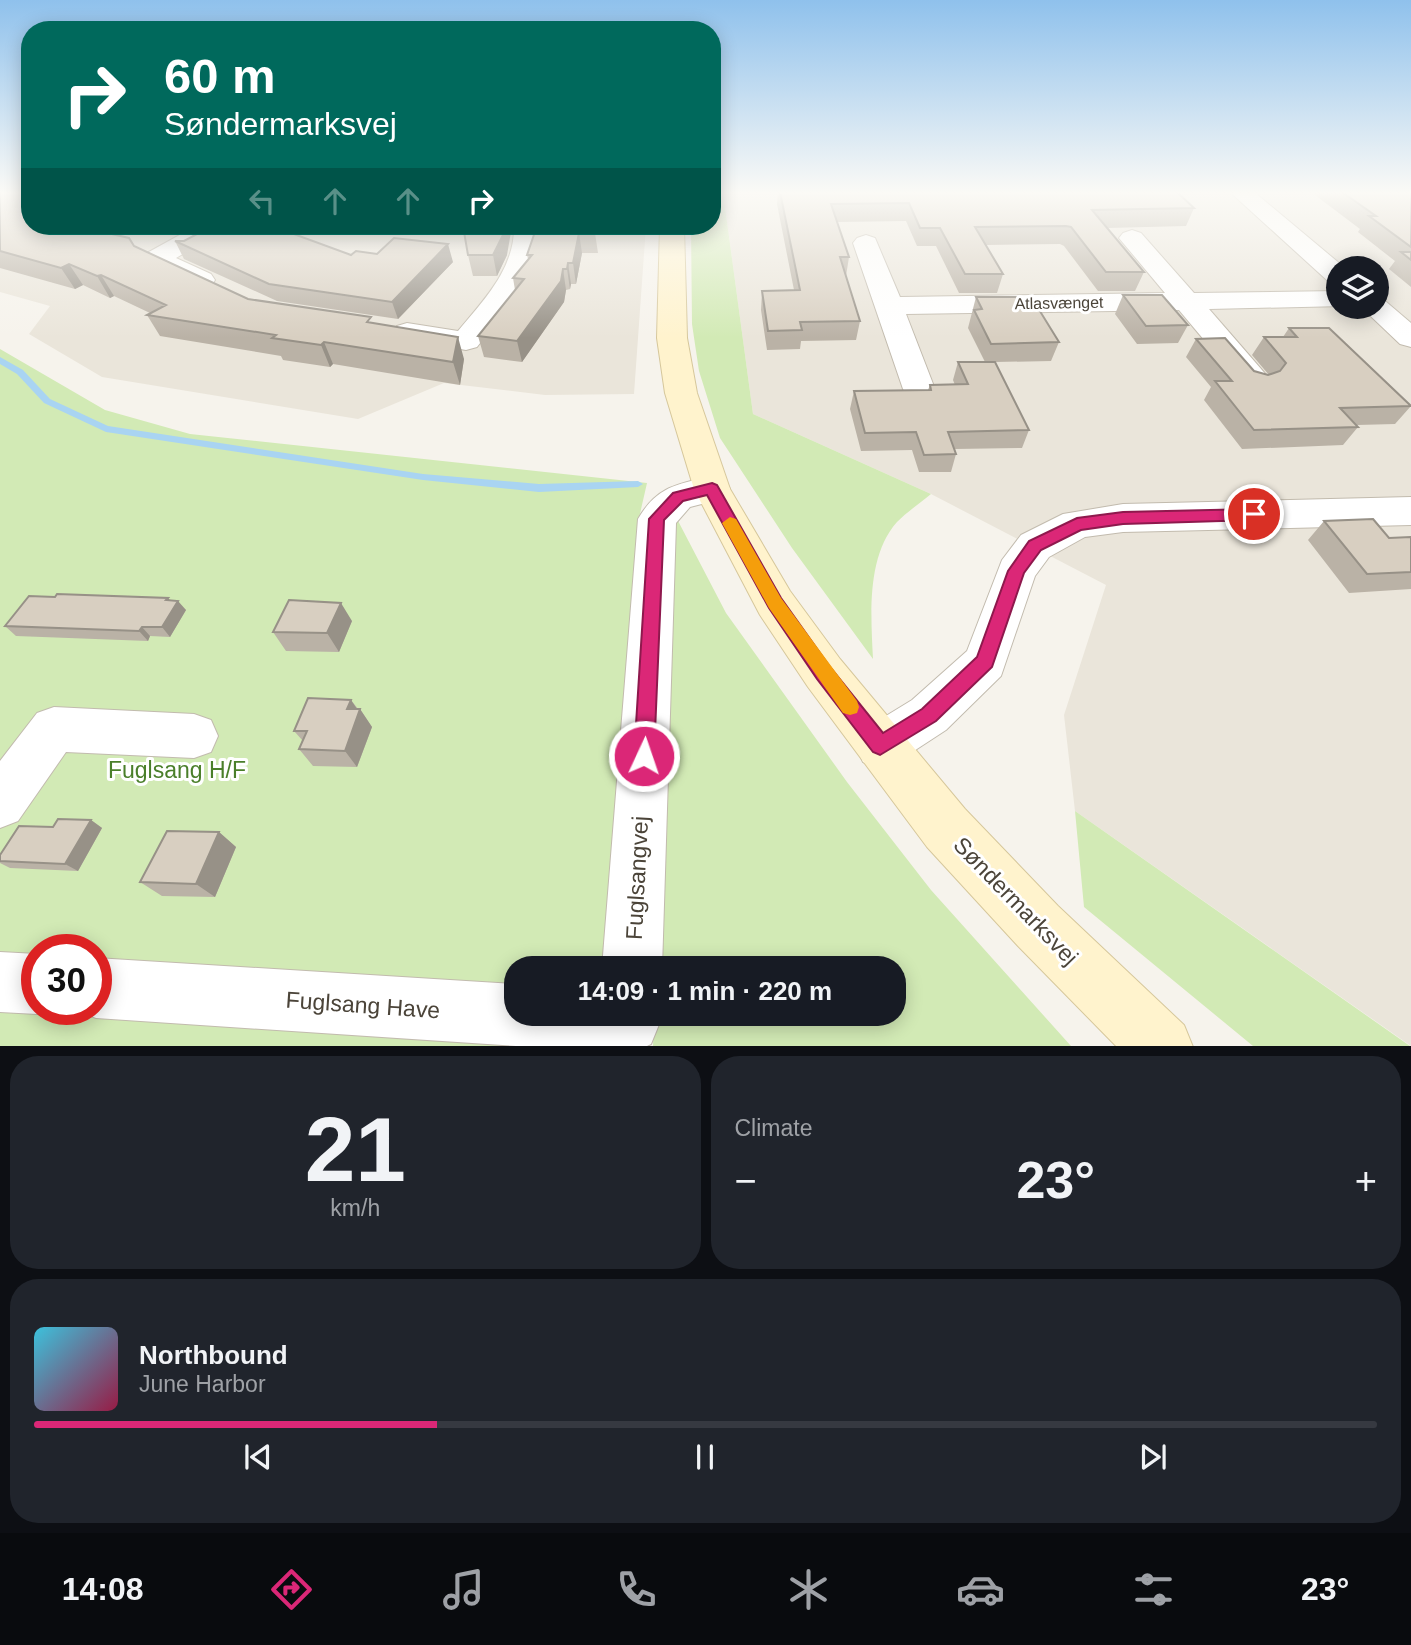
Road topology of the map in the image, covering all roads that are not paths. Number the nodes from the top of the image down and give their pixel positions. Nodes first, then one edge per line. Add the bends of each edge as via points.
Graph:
1 (188, 241) edge
2 (527, 241) edge
3 (672, 241) edge
4 (1134, 241) edge
5 (1298, 241) edge
6 (866, 243) dead end
7 (1326, 265) edge
8 (223, 291) edge
9 (1326, 299) edge
10 (1186, 301) junction
11 (890, 306) junction
12 (1389, 319) edge
13 (378, 328) edge
14 (1411, 338) edge
15 (1255, 381) edge
16 (919, 388) edge
17 (712, 489) junction
18 (1411, 511) edge
19 (194, 736) dead end
20 (880, 746) junction
21 (0, 803) edge
22 (633, 956) edge
23 (0, 982) edge
24 (21, 983) edge
25 (112, 989) edge
26 (504, 1006) edge
27 (1162, 1046) edge

1 - 8 street via 156,259
2 - 13 street via 514,277 466,341
3 - 17 street, Søndermarksvej via 672,338 681,393
4 - 10 street
5 - 7 street
6 - 11 street
9 - 10 street, Atlasvænget
10 - 11 street, Atlasvænget
10 - 15 street
11 - 16 street
12 - 14 street
17 - 20 street, Søndermarksvej via 775,603
17 - 22 street, Fuglsangvej via 678,496 657,519
18 - 20 street via 1123,518 1077,524 1035,546 1016,571 985,662 929,715
19 - 21 street via 54,729
20 - 27 street, Søndermarksvej via 946,828 1038,926
23 - 24 street
25 - 26 street, Fuglsang Have

